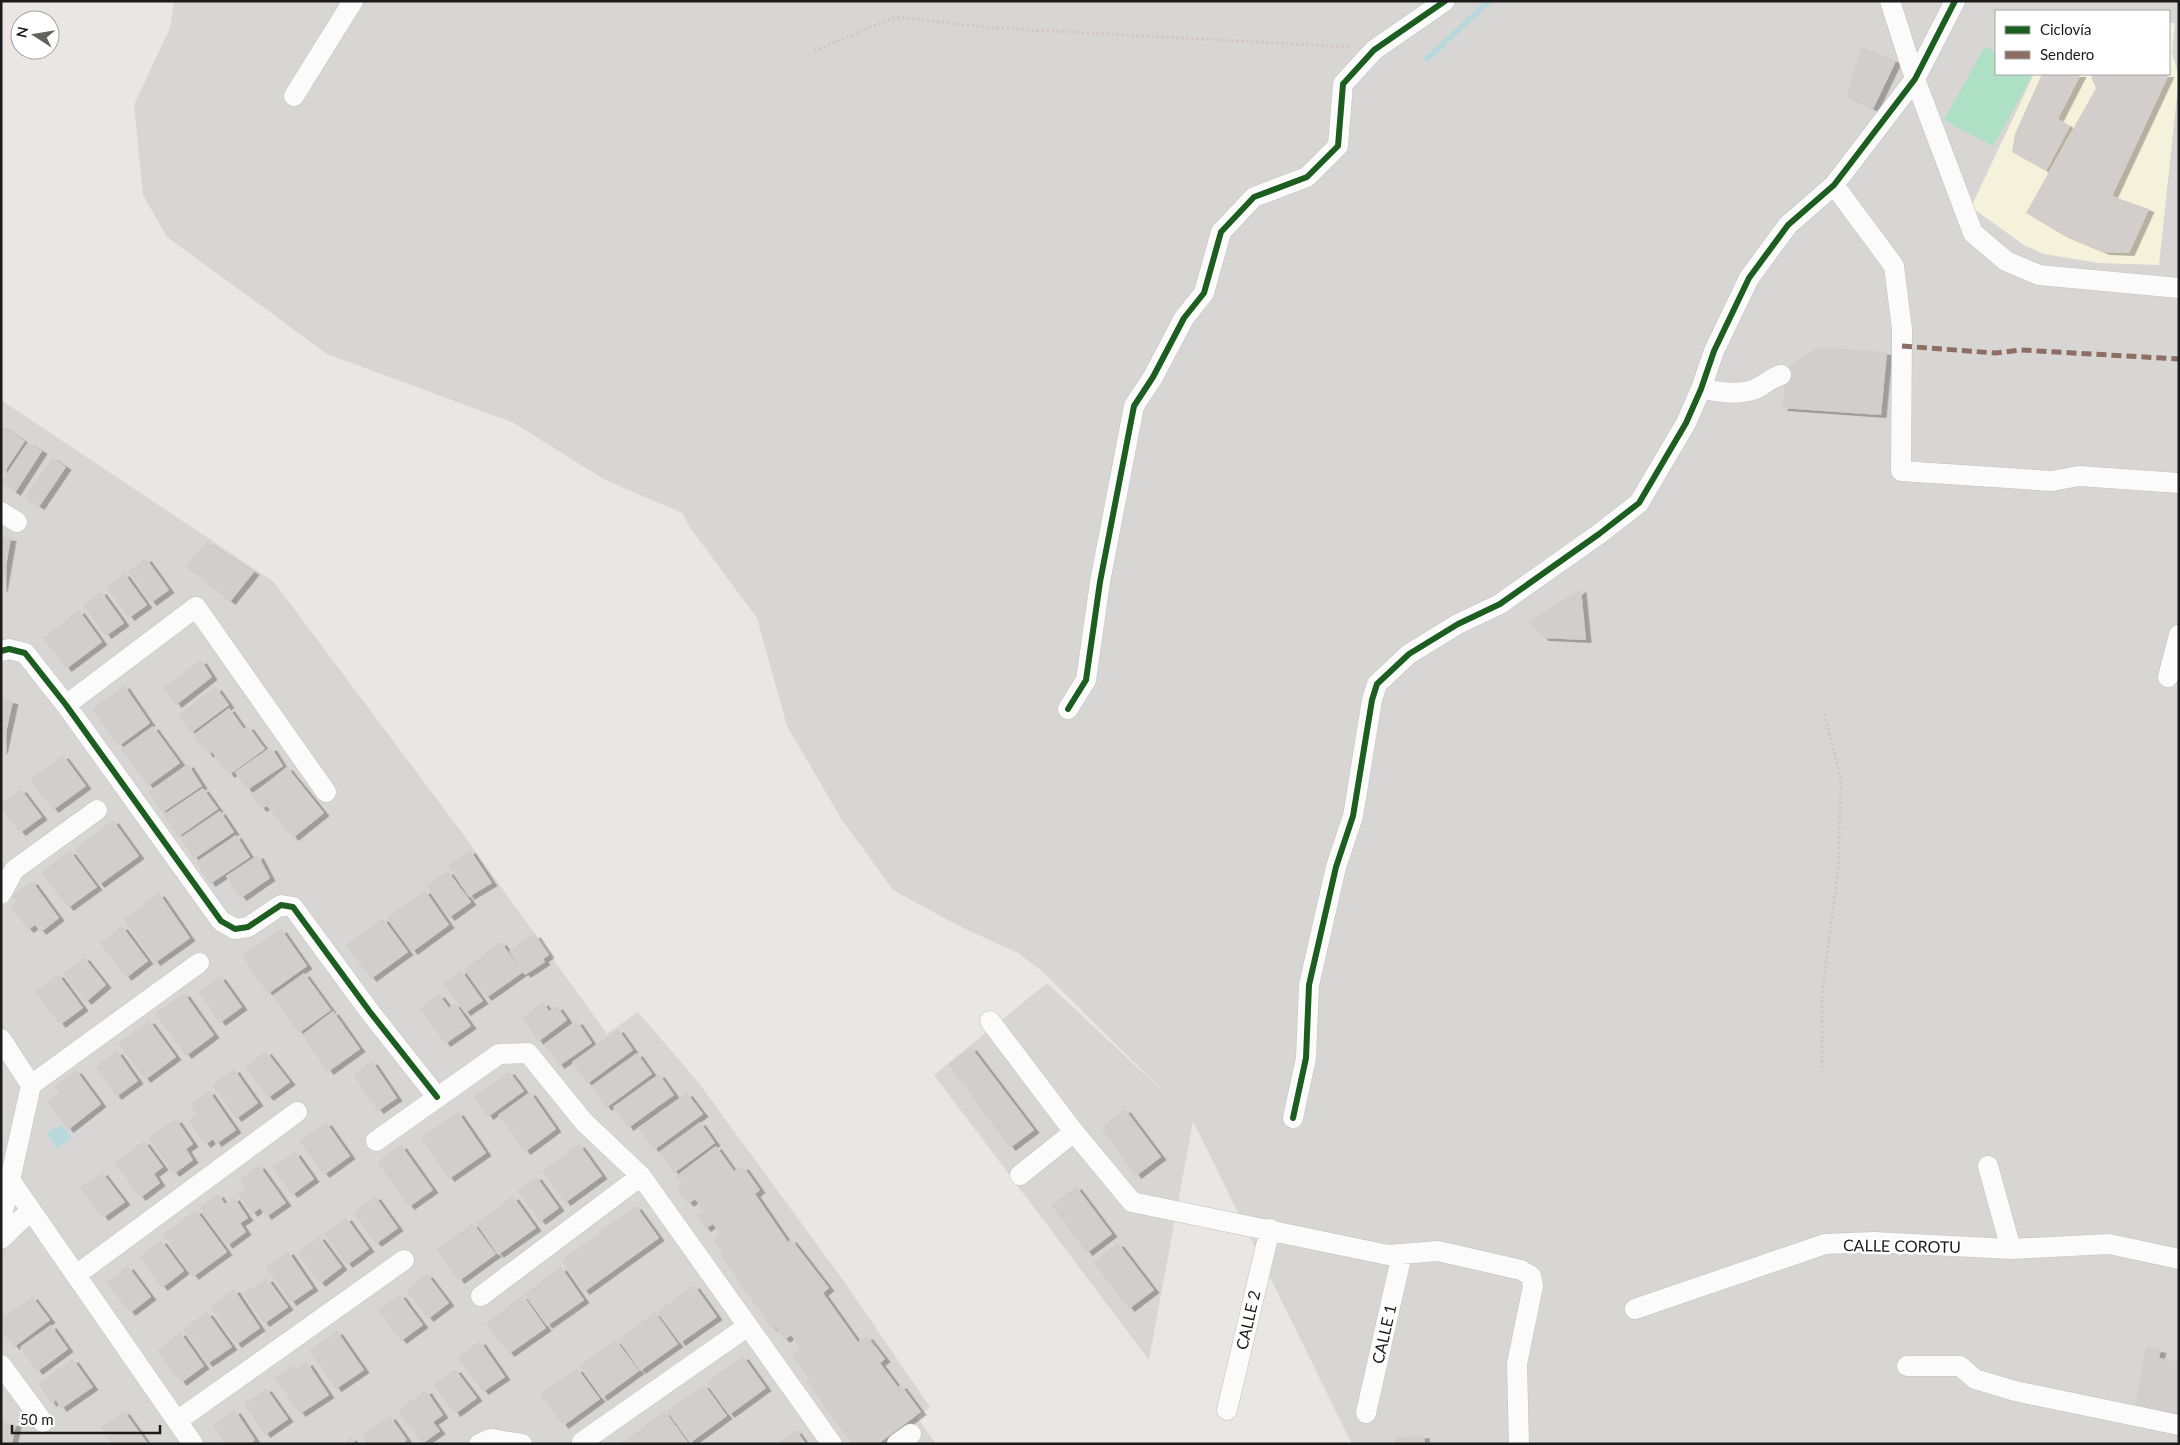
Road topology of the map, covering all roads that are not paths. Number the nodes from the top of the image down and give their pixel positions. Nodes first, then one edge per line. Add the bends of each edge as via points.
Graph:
1 (353, 1) edge
2 (1445, 1) edge
3 (1890, 1) edge
4 (1955, 1) edge
5 (1915, 79) junction
6 (294, 96) dead end
7 (1834, 185) junction
8 (2179, 288) edge
9 (1781, 375) dead end
10 (1701, 389) junction
11 (2179, 483) edge
12 (2179, 636) edge
13 (1, 651) edge
14 (2168, 677) dead end
15 (66, 705) junction
16 (1068, 709) dead end
17 (326, 792) dead end
18 (97, 810) dead end
19 (1, 894) edge
20 (199, 962) dead end
21 (990, 1021) dead end
22 (1, 1038) edge
23 (31, 1085) junction
24 (437, 1097) junction
25 (296, 1112) dead end
26 (1293, 1118) dead end
27 (1074, 1132) junction
28 (376, 1141) dead end
29 (1988, 1166) dead end
30 (1020, 1175) dead end
31 (641, 1176) junction
32 (10, 1180) junction
33 (31, 1210) junction
34 (1, 1221) edge
35 (1270, 1229) junction
36 (1, 1240) edge
37 (2011, 1249) junction
38 (1402, 1254) junction
39 (2179, 1259) edge
40 (404, 1260) dead end
41 (76, 1275) junction
42 (481, 1296) dead end
43 (1635, 1309) dead end
44 (748, 1326) junction
45 (1, 1365) edge
46 (1907, 1366) dead end
47 (1227, 1410) dead end
48 (1366, 1413) dead end
49 (177, 1421) junction
50 (43, 1422) dead end
51 (2179, 1425) edge
52 (582, 1442) dead end
53 (193, 1444) edge
54 (479, 1444) edge
55 (522, 1444) edge
56 (832, 1444) edge
57 (1519, 1444) edge

1 - 6 street
2 - 16 street via 1374,50 1343,84 1338,146 1307,177 1254,197 1221,232 1204,293 1184,318 1134,406 1100,582 1086,680
3 - 5 street
4 - 5 street
5 - 7 street
5 - 8 street via 1973,233 2006,261 2039,275
7 - 10 street via 1788,225 1749,278 1714,351
7 - 11 street via 1894,266 1902,329 1901,471 2052,482 2078,476
9 - 10 street via 1770,378 1755,390 1730,394
10 - 26 street via 1686,423 1639,503 1500,604 1458,624 1409,654 1377,684 1354,816 1336,867 1309,985 1306,1058
12 - 14 street
13 - 15 street via 9,649 25,653
15 - 17 street via 196,607
15 - 24 street via 221,921 235,928 248,927 281,905 293,907
18 - 19 street via 14,870
20 - 23 street
21 - 27 street
22 - 23 street
23 - 32 street
24 - 28 street
24 - 31 street via 498,1054 528,1053 584,1122
25 - 41 street
27 - 30 street
27 - 35 street via 1132,1202
29 - 37 street
31 - 42 street
31 - 44 street
32 - 33 street
32 - 34 street
33 - 36 street
33 - 41 street
35 - 38 street via 1388,1255
35 - 47 street, CALLE 2
37 - 39 street, CALLE COROTU via 2109,1244
37 - 43 street, CALLE COROTU via 1874,1242 1824,1244
38 - 48 street, CALLE 1
38 - 57 street via 1438,1252 1521,1270 1531,1276 1533,1286 1516,1377
40 - 49 street
41 - 49 street
44 - 52 street
44 - 56 street
45 - 50 street
46 - 51 street via 1960,1366 1975,1379 2015,1391
49 - 53 street
54 - 55 street via 490,1439

